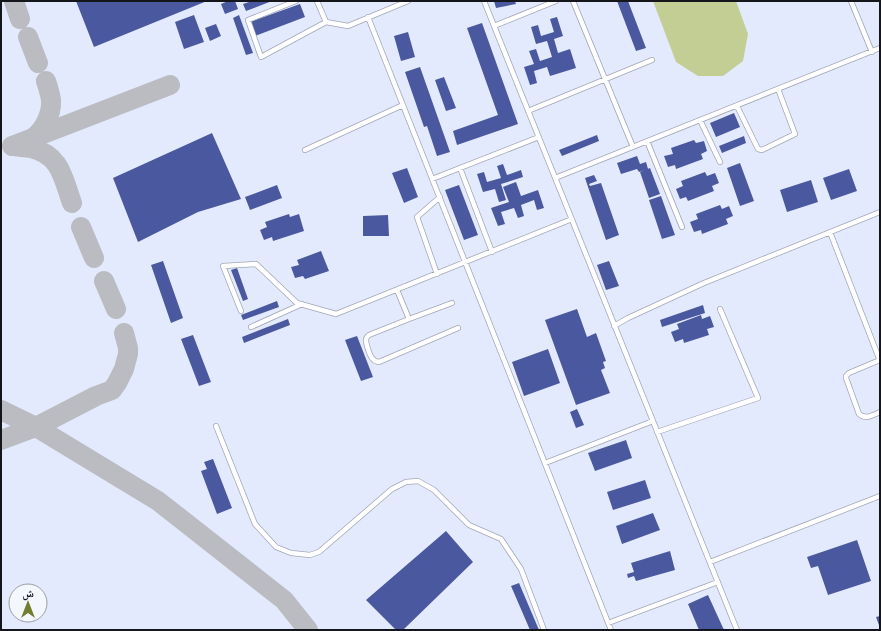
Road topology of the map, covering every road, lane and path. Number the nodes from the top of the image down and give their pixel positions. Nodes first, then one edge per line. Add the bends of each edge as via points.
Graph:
1 (296, 1) edge
2 (318, 1) edge
3 (408, 1) edge
4 (484, 1) edge
5 (556, 1) edge
6 (573, 1) edge
7 (851, 1) edge
8 (368, 17) junction
9 (326, 22) junction
10 (494, 26) junction
11 (880, 48) edge
12 (872, 52) junction
13 (652, 60) dead end
14 (605, 80) junction
15 (778, 89) junction
16 (403, 105) junction
17 (737, 106) junction
18 (528, 110) junction
19 (700, 120) junction
20 (539, 138) junction
21 (647, 141) junction
22 (633, 147) junction
23 (305, 150) dead end
24 (720, 162) dead end
25 (460, 168) junction
26 (555, 178) junction
27 (432, 179) junction
28 (440, 197) junction
29 (880, 212) edge
30 (572, 219) junction
31 (682, 226) dead end
32 (830, 232) junction
33 (492, 252) junction
34 (466, 262) junction
35 (437, 274) junction
36 (397, 290) junction
37 (452, 303) dead end
38 (302, 304) junction
39 (720, 309) dead end
40 (241, 311) dead end
41 (408, 319) junction
42 (614, 326) junction
43 (251, 327) dead end
44 (458, 328) dead end
45 (880, 361) edge
46 (880, 412) edge
47 (653, 421) junction
48 (216, 426) dead end
49 (657, 432) junction
50 (545, 463) junction
51 (880, 496) edge
52 (710, 562) junction
53 (718, 582) junction
54 (608, 623) junction
55 (544, 630) edge
56 (611, 630) edge
57 (737, 630) edge

1 - 9 lane via 248,20 261,57
2 - 9 lane
3 - 8 lane
4 - 10 lane
5 - 10 lane
6 - 14 lane
7 - 12 lane
8 - 9 lane via 348,26
8 - 16 lane
10 - 18 lane
11 - 12 lane
12 - 15 lane
13 - 14 lane
14 - 18 lane
14 - 22 lane
15 - 17 lane
15 - 17 lane via 794,134 762,150 758,149
16 - 23 lane
16 - 27 lane
17 - 19 lane
18 - 20 lane
19 - 21 lane
19 - 24 lane
20 - 25 lane
20 - 26 lane
21 - 22 lane
21 - 31 lane
22 - 26 lane
25 - 27 lane
25 - 33 lane
26 - 30 lane
27 - 28 lane
28 - 34 lane
28 - 35 lane via 417,217
29 - 32 lane
30 - 33 lane
30 - 42 lane
32 - 42 lane via 704,284
32 - 45 lane
33 - 34 lane
34 - 35 lane
34 - 50 lane
35 - 36 lane
36 - 38 lane via 336,314
36 - 41 lane
37 - 41 lane
38 - 40 lane via 297,303 256,264 223,266
38 - 43 lane
39 - 49 lane via 758,398
41 - 44 lane via 367,336 366,341 373,359 379,362
42 - 47 lane
45 - 46 lane via 849,373 846,378 859,414 867,417
47 - 49 lane
47 - 50 lane
48 - 55 lane via 255,524 276,548 310,555 319,552 392,489 406,482 418,481 434,490 470,525 501,539 522,569
49 - 52 lane
50 - 54 lane
51 - 52 lane
52 - 53 lane
53 - 54 lane
53 - 57 lane
54 - 56 lane

